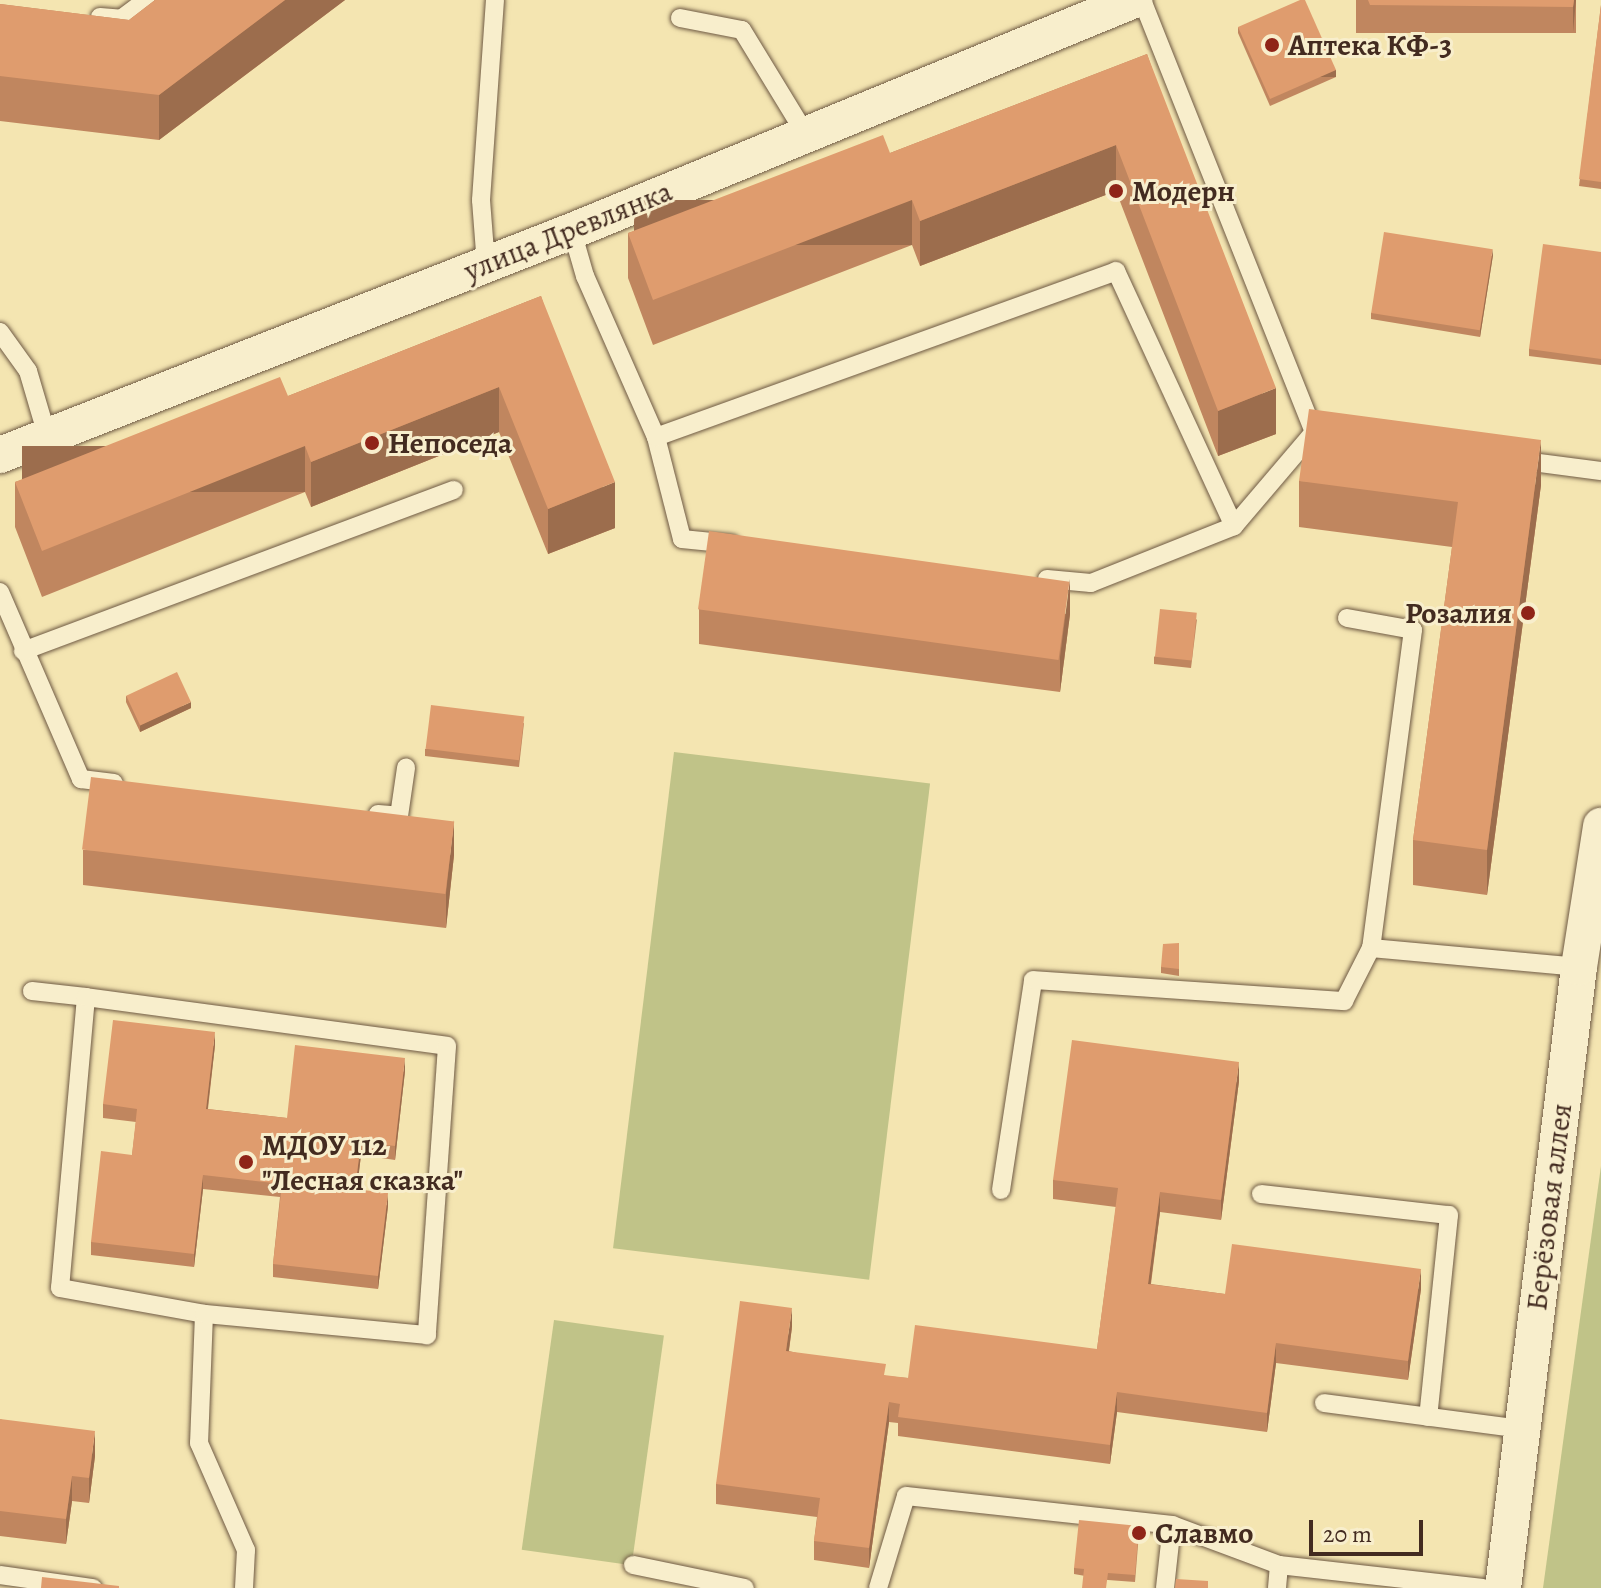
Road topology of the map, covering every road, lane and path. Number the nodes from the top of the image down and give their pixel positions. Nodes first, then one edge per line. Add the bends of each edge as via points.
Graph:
1 (146, 0) edge
2 (495, 0) edge
3 (1134, 0) edge
4 (1142, 0) edge
5 (76, 14) edge
6 (680, 18) dead end
7 (806, 135) junction
8 (572, 231) junction
9 (486, 265) junction
10 (0, 332) edge
11 (1314, 432) junction
12 (1344, 436) edge
13 (656, 437) junction
14 (48, 439) junction
15 (0, 455) edge
16 (1495, 457) edge
17 (1601, 471) edge
18 (454, 490) dead end
19 (1234, 526) junction
20 (745, 546) edge
21 (1028, 576) edge
22 (0, 592) edge
23 (1347, 618) dead end
24 (23, 651) junction
25 (406, 768) dead end
26 (127, 784) edge
27 (354, 811) edge
28 (1601, 826) edge
29 (1371, 948) junction
30 (1579, 967) junction
31 (32, 991) dead end
32 (86, 997) junction
33 (1001, 1190) dead end
34 (1261, 1194) dead end
35 (204, 1314) junction
36 (1324, 1403) dead end
37 (1428, 1417) junction
38 (1521, 1429) junction
39 (1172, 1525) junction
40 (633, 1565) dead end
41 (1279, 1565) junction
42 (0, 1575) edge
43 (93, 1588) edge
44 (244, 1588) edge
45 (745, 1588) edge
46 (878, 1588) edge
47 (1165, 1588) edge
48 (1277, 1588) edge
49 (1483, 1588) edge
50 (1503, 1588) edge

1 - 5 lane via 121,19
2 - 9 lane via 481,200
3 - 7 street, улица Древлянка
4 - 11 lane
6 - 7 lane via 742,30
7 - 8 street, улица Древлянка
8 - 9 street, улица Древлянка
8 - 13 lane via 585,276
9 - 14 street, улица Древлянка
10 - 14 lane via 28,371
11 - 12 lane
11 - 19 lane
13 - 19 lane via 1116,271
13 - 20 lane via 682,539
14 - 15 street, улица Древлянка
16 - 17 lane
18 - 24 lane
19 - 21 lane via 1091,583
22 - 24 lane
23 - 29 lane via 1413,630
24 - 26 lane via 81,779
25 - 27 lane via 399,816
28 - 30 street, Берёзовая аллея
29 - 30 lane
29 - 33 lane via 1344,1001 1033,980
30 - 38 street, Берёзовая аллея
31 - 32 lane
32 - 35 lane via 60,1288
32 - 35 lane via 447,1046 427,1335
34 - 37 lane via 1449,1215
35 - 44 lane via 199,1443 246,1550
36 - 37 lane
37 - 38 lane
38 - 50 street, Берёзовая аллея
39 - 41 lane
39 - 46 lane via 906,1496
39 - 47 lane
40 - 45 lane
41 - 48 lane
41 - 49 lane
42 - 43 lane

